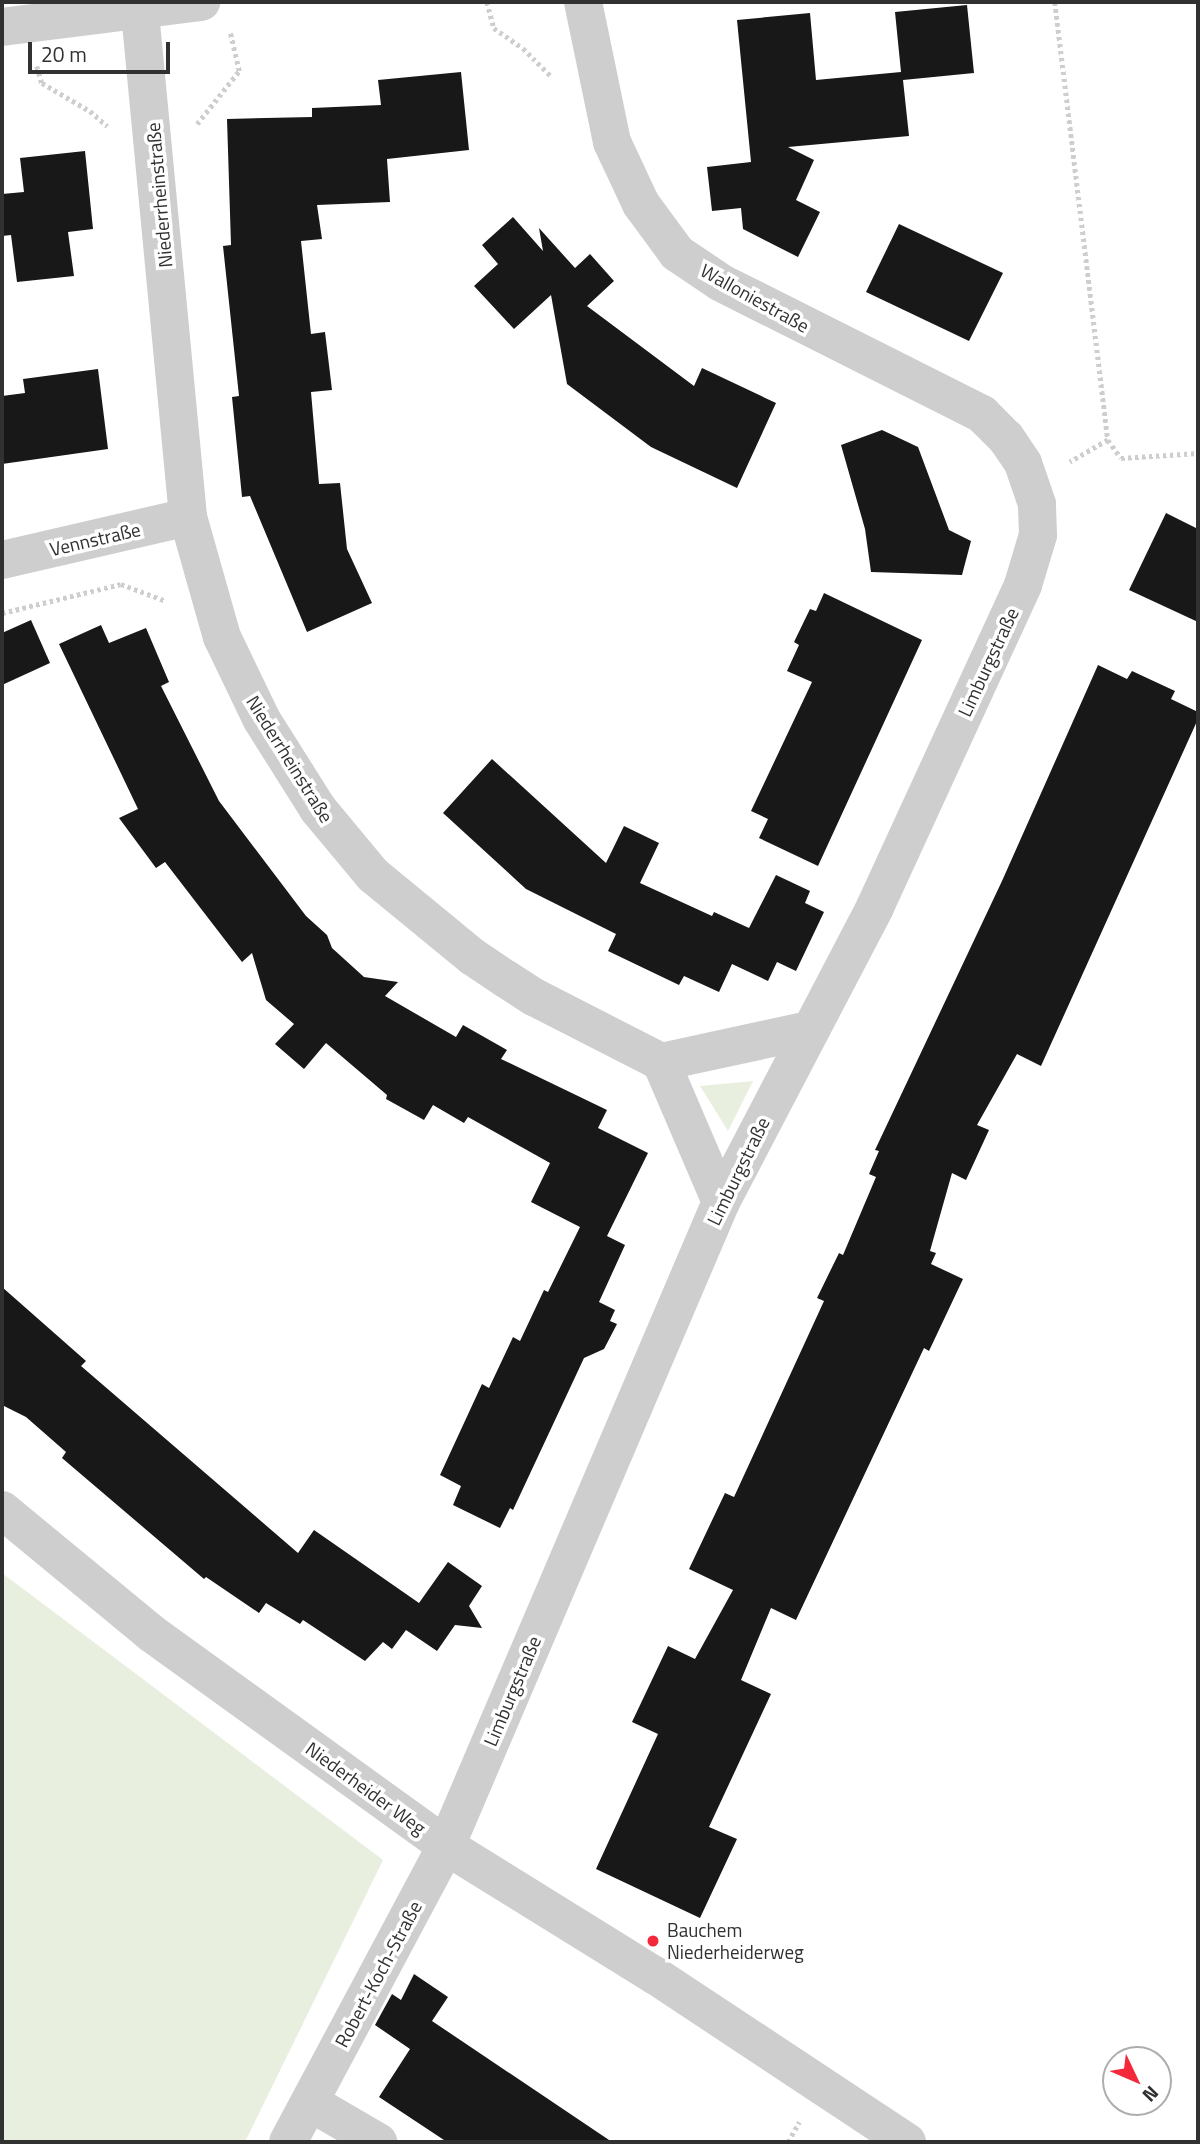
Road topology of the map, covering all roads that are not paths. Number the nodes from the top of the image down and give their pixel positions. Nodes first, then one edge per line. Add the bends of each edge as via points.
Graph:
1 (201, 2) edge
2 (583, 2) edge
3 (139, 6) edge
4 (2, 27) edge
5 (1034, 494) joint
6 (188, 517) junction
7 (2, 560) edge
8 (809, 1030) junction
9 (661, 1062) junction
10 (721, 1202) junction
11 (2, 1510) edge
12 (446, 1846) junction
13 (311, 2103) junction
14 (288, 2142) edge
15 (378, 2142) edge
16 (907, 2142) edge

1 - 3 street
2 - 5 street, Walloniestraße via 612,142 641,204 677,253 720,282 982,414 1023,463
3 - 4 street
3 - 6 street, Niederrheinstraße
5 - 8 street, Limburgstraße via 1038,535 1023,585 875,907
6 - 7 street, Vennstraße
6 - 9 street, Niederrheinstraße via 222,637 262,720 318,809 373,875 484,964 534,997
8 - 9 street
8 - 10 street, Limburgstraße
9 - 10 street
10 - 12 street, Limburgstraße
11 - 12 street, Niederheider Weg via 151,1633
12 - 13 street, Robert-Koch-Straße
12 - 16 street, Niederheider Weg via 656,1976
13 - 14 street, Robert-Koch-Straße
13 - 15 street

